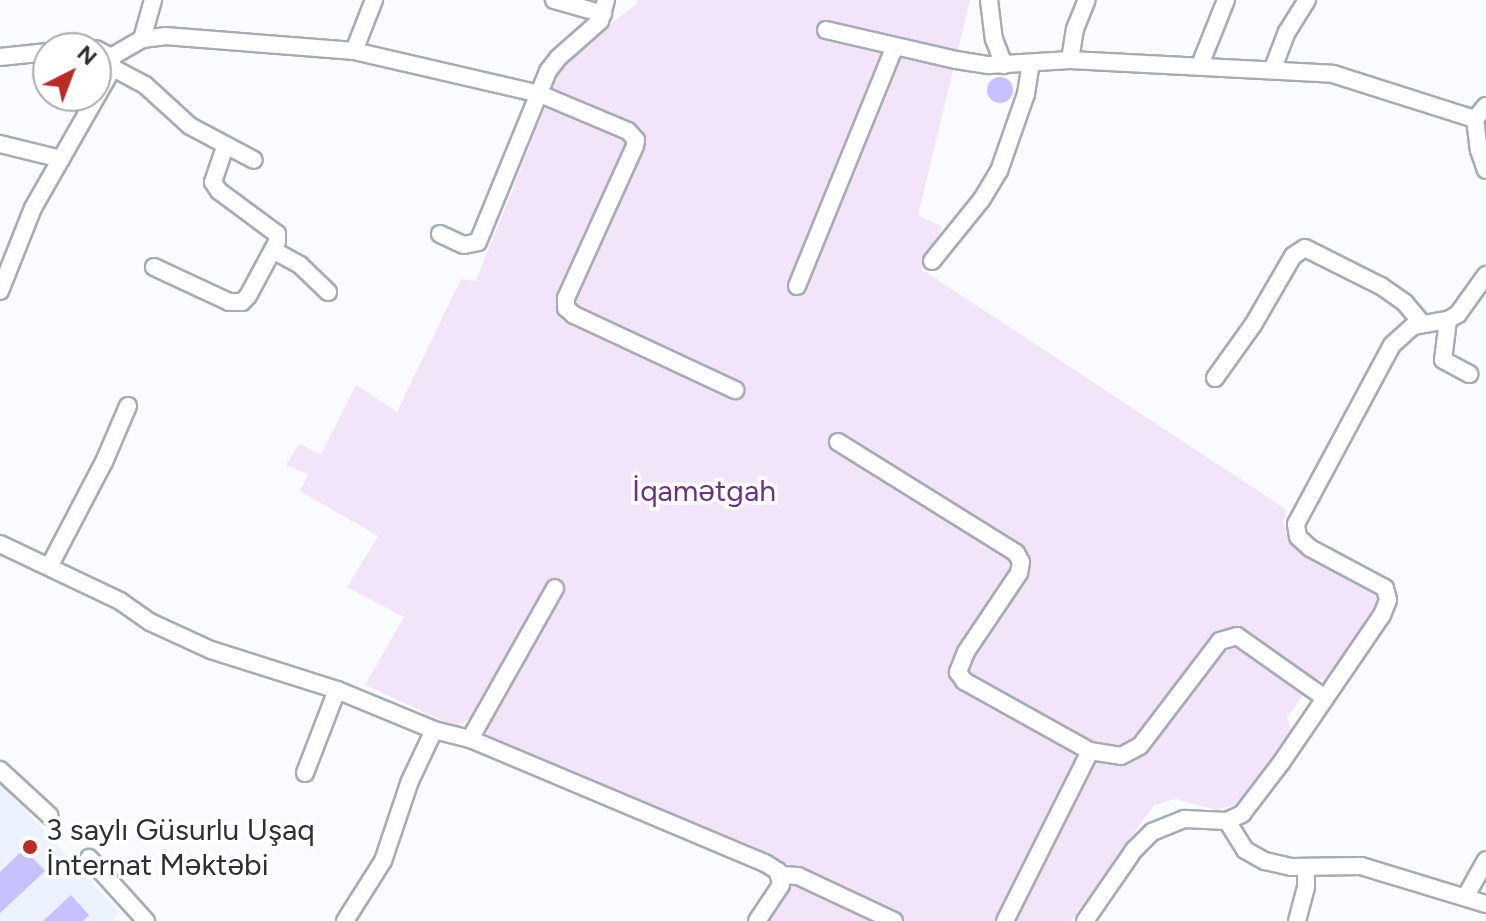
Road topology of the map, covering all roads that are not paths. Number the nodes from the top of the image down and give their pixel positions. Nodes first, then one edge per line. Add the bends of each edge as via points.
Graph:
1 (153, 0) edge
2 (374, 0) edge
3 (554, 0) edge
4 (989, 0) edge
5 (1087, 0) edge
6 (1226, 0) edge
7 (1307, 0) edge
8 (605, 7) edge
9 (826, 30) dead end
10 (142, 39) junction
11 (895, 46) junction
12 (112, 51) edge
13 (354, 51) junction
14 (32, 54) edge
15 (0, 57) edge
16 (1070, 60) junction
17 (112, 61) edge
18 (1031, 63) junction
19 (1004, 65) junction
20 (1200, 65) junction
21 (1273, 68) junction
22 (540, 94) junction
23 (80, 112) edge
24 (1480, 113) edge
25 (0, 144) edge
26 (225, 147) junction
27 (61, 159) junction
28 (254, 160) dead end
29 (1486, 170) edge
30 (440, 234) dead end
31 (273, 250) junction
32 (932, 261) dead end
33 (154, 267) dead end
34 (1486, 275) edge
35 (797, 286) dead end
36 (0, 291) edge
37 (328, 292) dead end
38 (1448, 320) junction
39 (1422, 323) junction
40 (1469, 374) dead end
41 (1215, 378) dead end
42 (735, 390) dead end
43 (128, 406) dead end
44 (838, 442) dead end
45 (0, 544) edge
46 (49, 567) junction
47 (555, 588) dead end
48 (337, 690) junction
49 (1325, 698) junction
50 (434, 730) junction
51 (470, 739) junction
52 (1090, 751) junction
53 (0, 770) edge
54 (305, 773) dead end
55 (49, 815) dead end
56 (1227, 821) junction
57 (89, 858) dead end
58 (1486, 860) edge
59 (1306, 867) junction
60 (780, 875) junction
61 (1466, 896) junction
62 (1486, 904) edge
63 (146, 921) edge
64 (345, 921) edge
65 (757, 921) edge
66 (894, 921) edge
67 (1005, 921) edge
68 (1085, 921) edge
69 (1297, 921) edge

1 - 10 street
2 - 13 street
3 - 8 street
4 - 19 street
5 - 16 street
6 - 20 street
7 - 21 street
8 - 22 street via 595,26 558,58
9 - 11 street
10 - 12 street
10 - 13 street via 165,36
11 - 19 street
11 - 35 street
13 - 22 street
14 - 15 street
16 - 18 street
16 - 20 street
17 - 26 street via 190,126
18 - 19 street
18 - 32 street via 1026,94 999,171
20 - 21 street
21 - 24 street via 1354,78
22 - 30 street via 478,242 464,245
22 - 42 street via 628,131 636,140 566,308
23 - 27 street
24 - 29 street
25 - 27 street
26 - 28 street
26 - 31 street via 213,182 277,234
27 - 36 street via 22,233
31 - 33 street via 242,302 206,294
31 - 37 street via 300,265
34 - 38 street via 1464,308
38 - 39 street
38 - 40 street via 1443,360
39 - 41 street via 1381,286 1300,249
39 - 49 street via 1408,328 1392,345 1296,524 1303,543 1373,579 1388,594 1382,615
43 - 46 street
44 - 52 street via 1016,553 1019,573 958,672 964,681
45 - 46 street
46 - 48 street via 211,650
47 - 51 street
48 - 50 street
48 - 54 street
49 - 52 street via 1229,635 1140,746 1121,756
49 - 56 street via 1249,807
50 - 51 street
50 - 64 street via 383,861
51 - 60 street via 765,863
52 - 67 street
53 - 55 street
56 - 59 street via 1239,844 1254,857
56 - 68 street via 1184,819 1152,832
57 - 63 street
58 - 61 street
59 - 61 street via 1361,866
59 - 69 street
60 - 65 street via 780,889
60 - 66 street via 798,876
61 - 62 street

